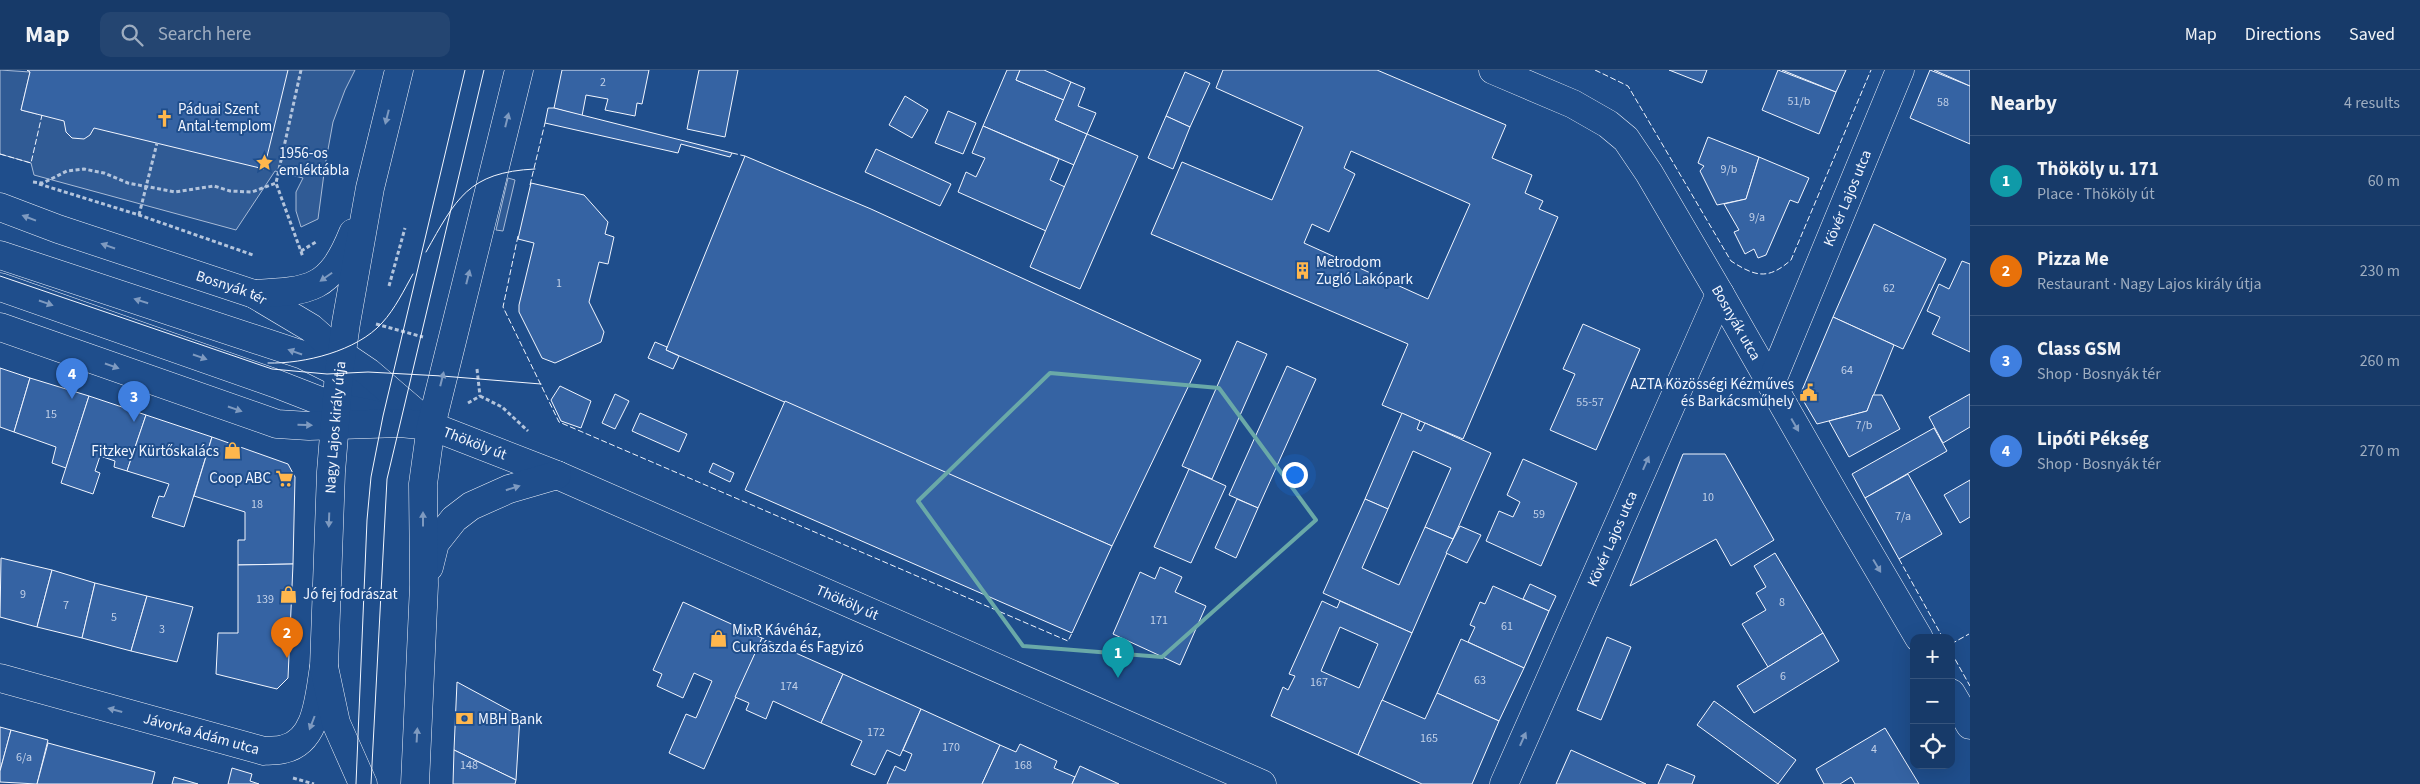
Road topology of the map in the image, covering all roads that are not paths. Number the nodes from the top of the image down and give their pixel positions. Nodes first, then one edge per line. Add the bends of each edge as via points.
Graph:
1 (399, 70) edge
2 (519, 70) edge
3 (1493, 70) edge
4 (1900, 70) edge
5 (370, 188) junction
6 (0, 207) edge
7 (0, 255) edge
8 (0, 287) edge
9 (254, 294) junction
10 (1720, 294) junction
11 (0, 327) edge
12 (340, 364) junction
13 (1771, 383) junction
14 (335, 415) junction
15 (431, 426) junction
16 (557, 475) junction
17 (424, 585) junction
18 (1917, 634) edge
19 (324, 654) junction
20 (0, 678) edge
21 (1955, 700) edge
22 (1970, 725) edge
23 (363, 784) edge
24 (415, 784) edge
25 (1262, 784) edge
26 (1504, 784) edge

1 -> 5 main road, Nagy Lajos király útja
15 -> 2 main road
3 - 10 main road, Bosnyák utca via 1572,104 1626,138
4 - 13 main road, Kövér Lajos utca
5 -> 9 main road via 345,252 333,273 315,285 291,292
5 - 12 main road, Nagy Lajos király útja
9 -> 6 main road, Bosnyák tér via 67,233
12 -> 7 main road, Bosnyák tér via 303,355
8 -> 14 main road via 277,384
9 - 12 main road, Bosnyák tér via 311,328
10 - 13 main road, Bosnyák utca
26 -> 10 main road, Kövér Lajos utca
11 -> 14 main road via 277,424 309,426
12 - 14 main road, Nagy Lajos király útja
12 - 15 main road, Bosnyák tér via 368,372
13 -> 18 main road, Bosnyák utca
14 - 15 main road
14 -> 19 main road, Nagy Lajos király útja
15 - 16 main road, Thököly út
17 -> 15 main road via 423,484
17 -> 16 main road via 435,543 454,519 480,500
16 - 25 main road, Thököly út
24 -> 17 main road
19 -> 20 main road, Jávorka Ádám utca via 317,708 307,735 285,749 264,751
19 - 23 main road, Nagy Lajos király útja via 336,723
21 - 22 main road

